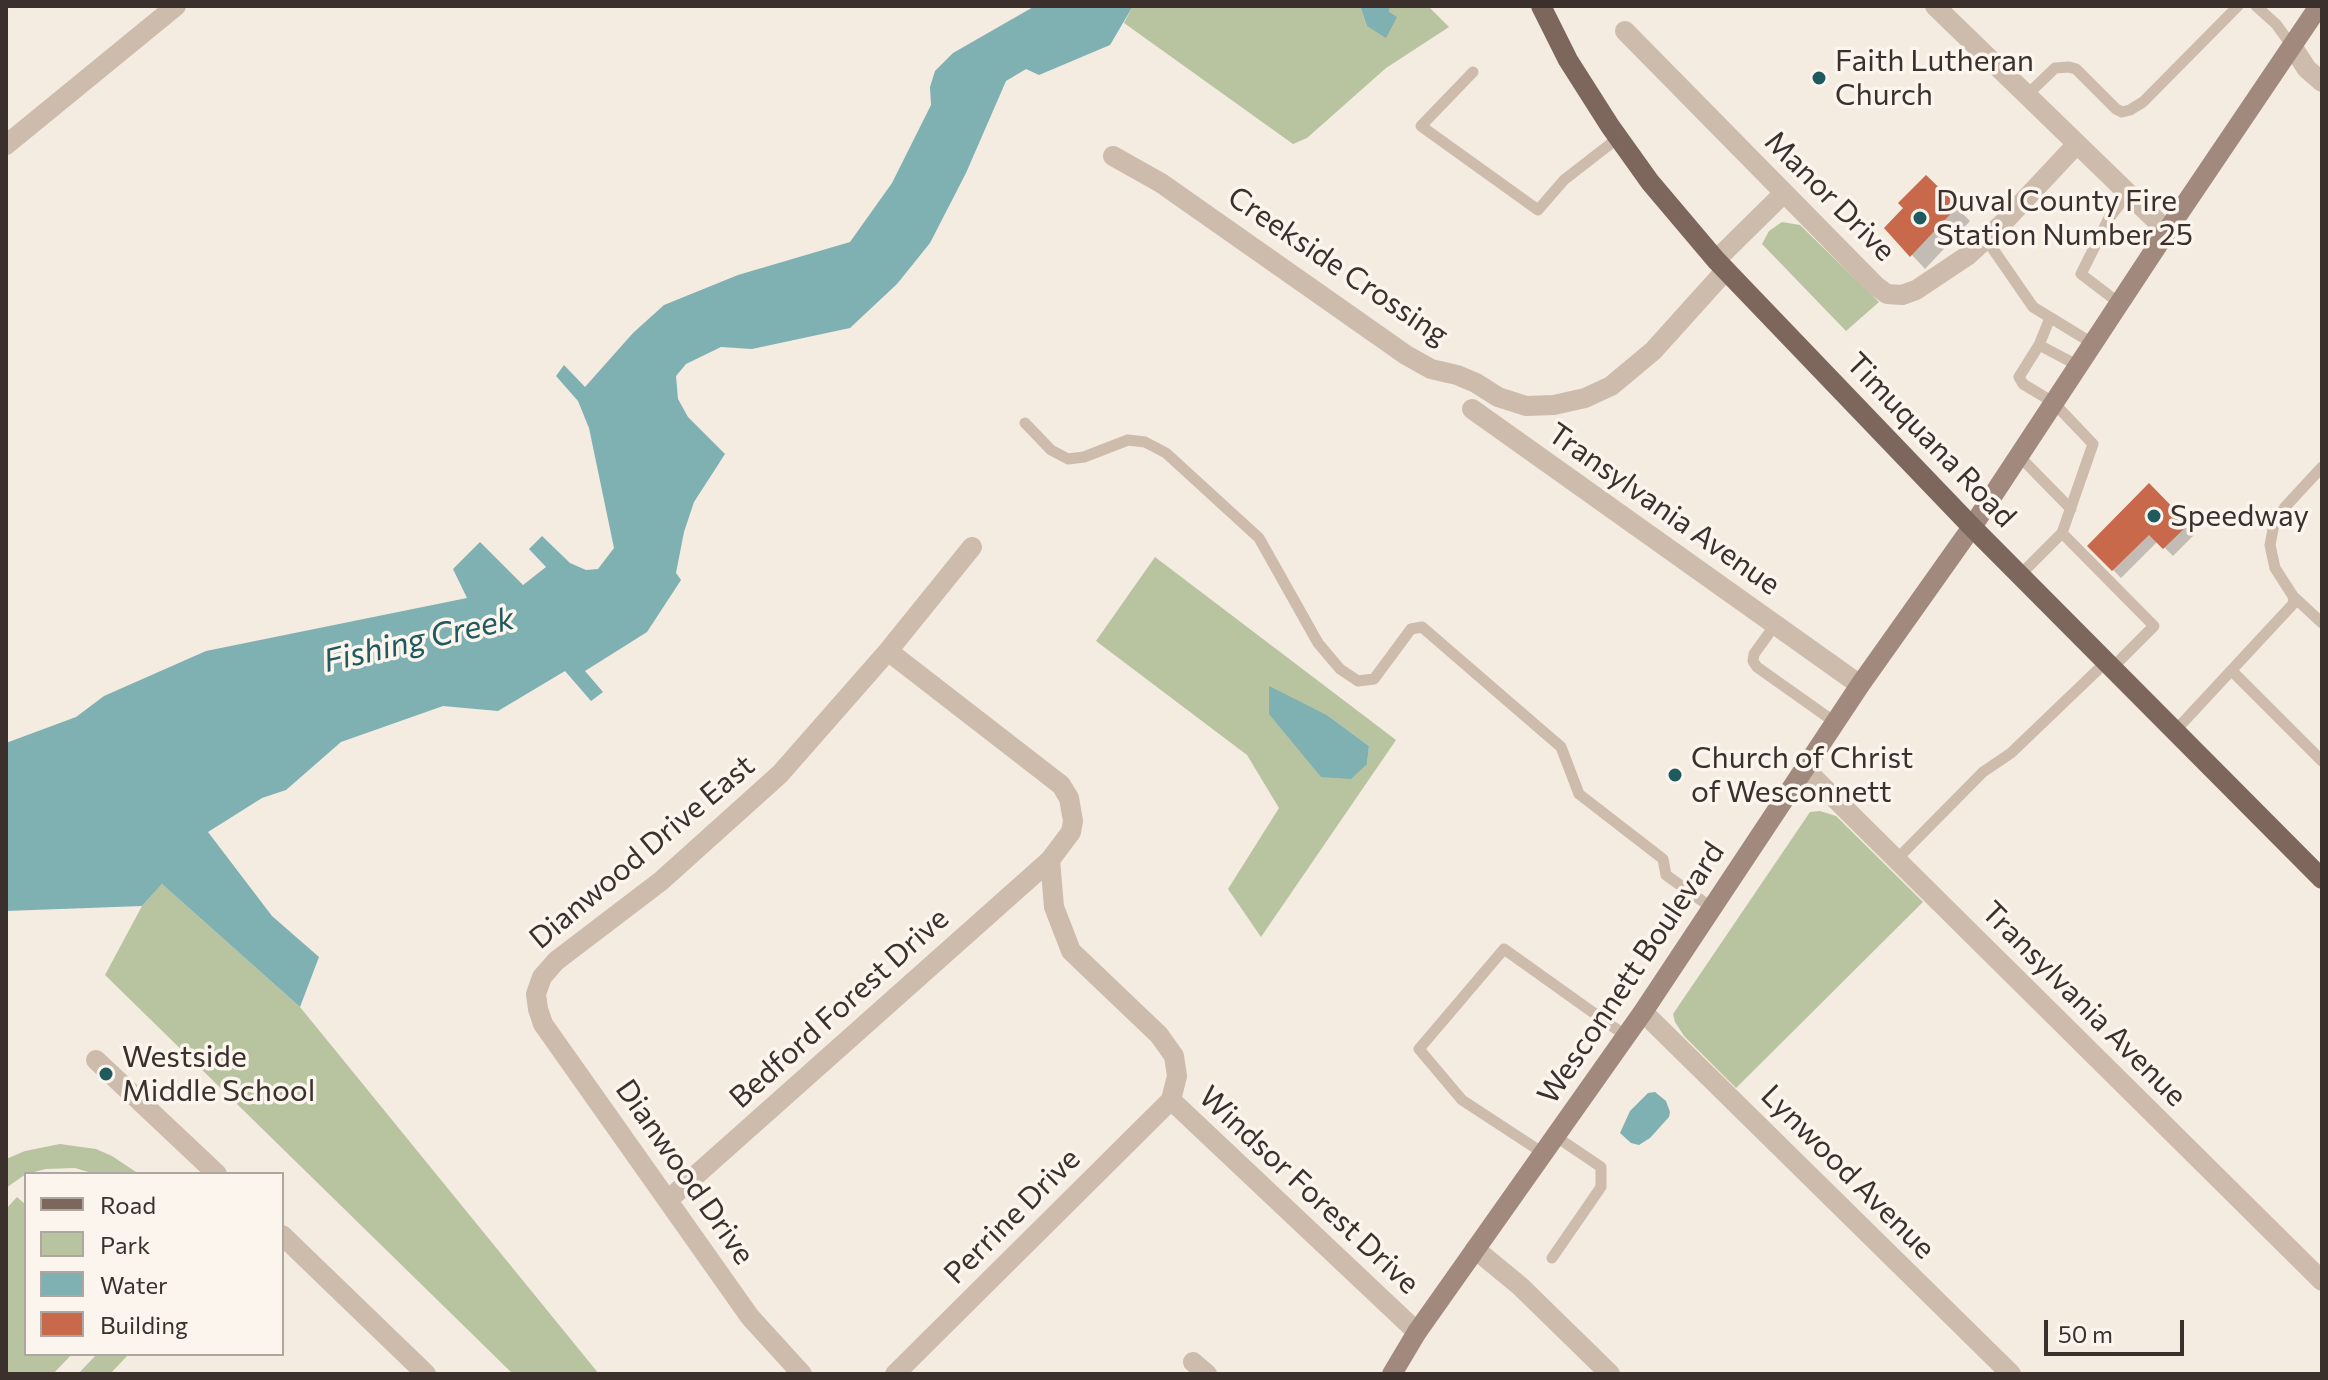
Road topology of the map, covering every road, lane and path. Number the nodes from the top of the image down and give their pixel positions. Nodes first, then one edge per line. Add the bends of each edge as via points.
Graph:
1 (176, 6) edge
2 (1541, 6) edge
3 (1935, 6) edge
4 (2238, 6) edge
5 (2256, 6) edge
6 (2319, 6) edge
7 (1625, 31) dead end
8 (2292, 46) junction
9 (1473, 72) dead end
10 (2322, 82) edge
11 (2026, 96) junction
12 (1618, 138) junction
13 (6, 145) edge
14 (2076, 145) junction
15 (1113, 156) dead end
16 (1784, 193) junction
17 (2127, 195) junction
18 (2167, 231) junction
19 (1986, 239) junction
20 (1721, 265) junction
21 (2119, 303) junction
22 (2050, 318) junction
23 (2092, 343) junction
24 (2039, 345) junction
25 (2077, 365) junction
26 (2053, 402) junction
27 (1472, 409) dead end
28 (1025, 423) dead end
29 (2018, 455) junction
30 (2322, 467) edge
31 (2071, 509) junction
32 (1972, 527) junction
33 (2062, 533) junction
34 (972, 547) dead end
35 (2020, 575) junction
36 (2293, 596) junction
37 (2322, 623) edge
38 (1775, 625) junction
39 (888, 651) junction
40 (2109, 665) junction
41 (2232, 671) junction
42 (1860, 685) junction
43 (1836, 723) junction
44 (2175, 731) junction
45 (2322, 761) edge
46 (1805, 769) junction
47 (1050, 860) junction
48 (1896, 860) junction
49 (2322, 879) edge
50 (1712, 908) junction
51 (536, 994) joint
52 (1643, 1012) junction
53 (1626, 1036) junction
54 (96, 1060) dead end
55 (1171, 1100) junction
56 (1555, 1136) junction
57 (1543, 1153) junction
58 (215, 1172) edge
59 (668, 1200) junction
60 (284, 1237) edge
61 (1475, 1249) junction
62 (1552, 1258) dead end
63 (2322, 1281) edge
64 (1417, 1332) junction
65 (426, 1374) edge
66 (802, 1374) edge
67 (895, 1374) edge
68 (1392, 1374) edge
69 (1610, 1374) edge
70 (2011, 1374) edge

1 - 13 street
2 - 12 main road, Timuquana Road
3 - 11 street
4 - 11 lane via 2130,110 2116,109 2069,67 2055,68
5 - 8 lane
6 - 8 street, Wesconnett Boulevard
7 - 16 street, Manor Drive
8 - 10 street
8 - 18 street, Wesconnett Boulevard
9 - 12 lane via 1421,126 1538,210 1564,180
11 - 14 street
12 - 20 main road, Timuquana Road
14 - 17 street
14 - 19 street, Manor Drive
15 - 20 street, Creekside Crossing via 1161,183 1406,355 1526,406 1585,398 1611,386 1653,351
16 - 19 street, Manor Drive via 1887,294 1916,290
16 - 20 street, Creekside Crossing
17 - 18 street
17 - 21 lane via 2081,274
18 - 21 street, Wesconnett Boulevard
19 - 22 lane via 2033,307
20 - 32 main road, Timuquana Road
21 - 23 street, Wesconnett Boulevard
22 - 23 lane
22 - 24 lane
23 - 25 street, Wesconnett Boulevard
24 - 25 lane
24 - 26 lane via 2019,377
25 - 26 street, Wesconnett Boulevard
26 - 29 street, Wesconnett Boulevard
26 - 31 lane via 2093,444
27 - 38 street, Transylvania Avenue
28 - 50 lane via 1051,450 1068,459 1128,440 1166,453 1259,538 1318,643 1358,681 1374,679 1411,629 1422,627 1561,747 1579,794 1663,859 1666,875
29 - 31 lane
29 - 32 street, Wesconnett Boulevard
30 - 36 lane via 2274,524 2270,545 2275,568
31 - 33 lane
32 - 35 main road, Timuquana Road
32 - 42 street, Wesconnett Boulevard
33 - 35 lane
33 - 40 lane via 2154,626
34 - 39 street, Dianwood Drive East
35 - 40 main road, Timuquana Road
36 - 37 lane
36 - 41 lane via 2289,611
38 - 42 street, Transylvania Avenue
38 - 43 lane via 1753,661
39 - 47 street via 1061,785 1073,821
39 - 51 street, Dianwood Drive East via 780,774 661,881 556,961
40 - 44 main road, Timuquana Road
40 - 48 lane via 1983,772
41 - 44 lane
41 - 45 lane
42 - 43 street, Wesconnett Boulevard
43 - 46 street, Wesconnett Boulevard
44 - 49 main road, Timuquana Road
46 - 48 street, Transylvania Avenue
46 - 50 street, Wesconnett Boulevard
47 - 55 street, Windsor Forest Drive via 1054,907 1071,951 1174,1056 1177,1076
47 - 59 street, Bedford Forest Drive
48 - 63 street, Transylvania Avenue
50 - 52 street, Wesconnett Boulevard
51 - 59 street, Dianwood Drive via 543,1024
52 - 53 street, Wesconnett Boulevard
52 - 70 street, Lynwood Avenue
53 - 56 street, Wesconnett Boulevard
53 - 57 lane via 1504,949 1419,1049 1462,1100
54 - 58 street
55 - 64 street, Windsor Forest Drive
55 - 67 street, Perrine Drive
56 - 57 street, Wesconnett Boulevard
56 - 62 lane via 1601,1167 1601,1187
57 - 61 street, Wesconnett Boulevard
59 - 66 street, Dianwood Drive via 750,1317
60 - 65 street
61 - 64 street, Wesconnett Boulevard
61 - 69 street
64 - 68 street, Wesconnett Boulevard

